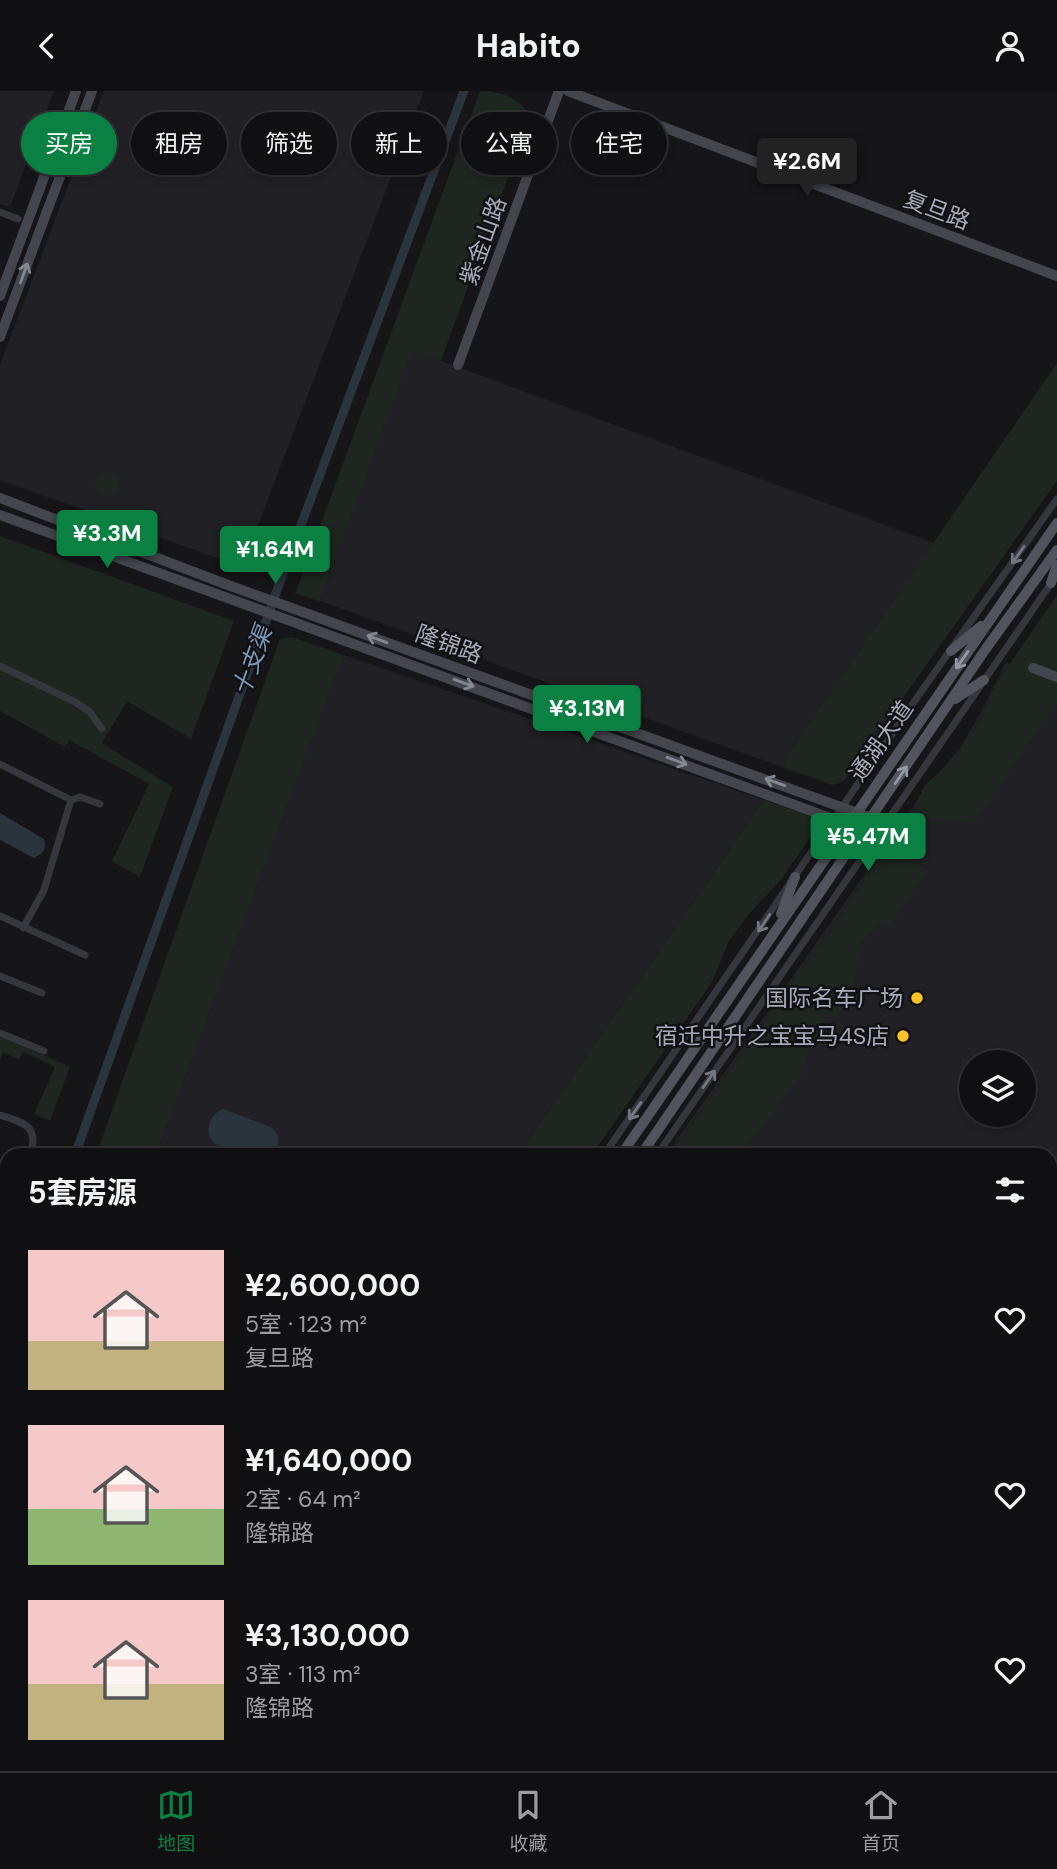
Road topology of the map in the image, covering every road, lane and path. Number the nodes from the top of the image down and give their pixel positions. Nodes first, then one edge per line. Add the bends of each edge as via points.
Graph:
1 (76, 91) edge
2 (92, 91) edge
3 (559, 91) edge
4 (568, 91) edge
5 (0, 212) edge
6 (18, 219) dead end
7 (1057, 276) edge
8 (0, 296) edge
9 (0, 337) edge
10 (458, 365) dead end
11 (0, 498) edge
12 (1057, 499) edge
13 (0, 515) edge
14 (1057, 523) edge
15 (1057, 550) edge
16 (1057, 565) edge
17 (1054, 579) edge
18 (994, 615) junction
19 (951, 651) junction
20 (0, 666) edge
21 (1057, 670) edge
22 (1057, 677) edge
23 (984, 680) junction
24 (950, 702) junction
25 (102, 729) dead end
26 (0, 764) edge
27 (71, 800) junction
28 (100, 804) dead end
29 (844, 807) junction
30 (857, 812) junction
31 (872, 817) junction
32 (835, 819) junction
33 (886, 823) junction
34 (848, 824) junction
35 (864, 830) junction
36 (877, 835) junction
37 (795, 877) junction
38 (0, 916) edge
39 (23, 928) junction
40 (775, 931) junction
41 (85, 955) dead end
42 (0, 976) edge
43 (42, 993) dead end
44 (0, 1033) edge
45 (44, 1051) dead end
46 (0, 1115) edge
47 (32, 1148) edge
48 (609, 1148) edge
49 (626, 1148) edge
50 (646, 1148) edge
51 (662, 1148) edge

1 - 8 main road
9 -> 2 main road
3 - 10 main road, 紫金山路
4 - 7 main road, 复旦路
5 - 6 street
29 -> 11 main road, 隆锦路 via 312,616
12 -> 19 street
13 -> 32 main road, 隆锦路
14 - 18 main road, 通湖大道
15 - 24 main road, 通湖大道
16 - 17 main road
17 - 23 street
18 - 19 main road
18 -> 30 main road, 通湖大道
19 - 29 street
20 - 25 street via 75,702 90,712
21 - 22 main road via 1034,665
23 - 24 main road
23 - 33 street
31 -> 24 main road, 通湖大道
26 - 27 street
27 - 28 street via 80,797
27 - 39 street via 44,890
29 - 30 main road, 隆锦路
29 - 32 street
30 - 31 main road, 隆锦路
30 - 34 main road, 通湖大道
31 - 33 main road, 隆锦路
31 - 35 main road, 通湖大道
32 - 34 main road, 隆锦路
32 - 37 street
33 - 36 street
34 - 35 main road, 隆锦路
34 - 40 main road, 通湖大道
35 - 36 main road, 隆锦路
35 - 50 main road, 通湖大道
51 -> 36 street
37 - 40 main road
37 -> 48 street
38 - 39 street
39 - 41 street
40 - 49 main road, 通湖大道
42 - 43 street
44 - 45 street
46 - 47 street via 26,1124 32,1131

